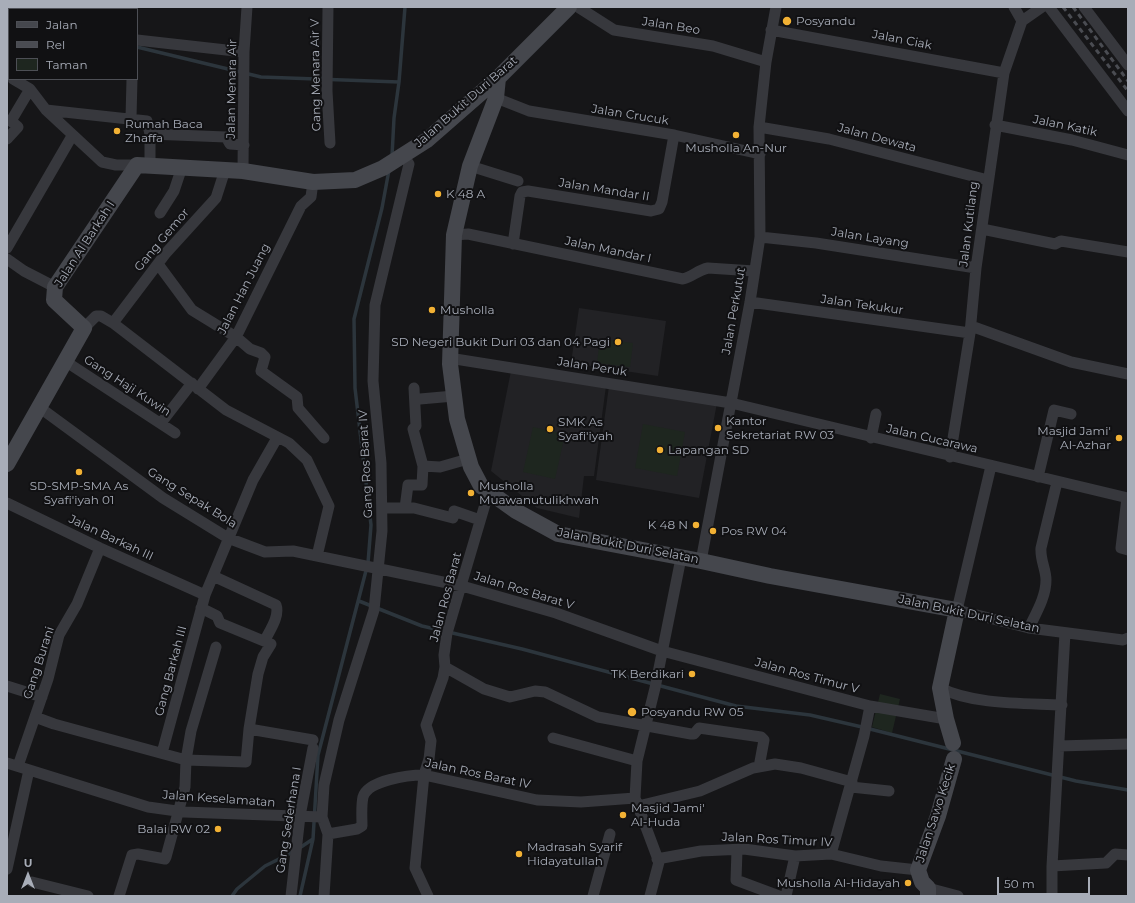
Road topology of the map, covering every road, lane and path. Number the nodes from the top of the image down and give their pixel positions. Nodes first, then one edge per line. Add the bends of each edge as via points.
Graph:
1 (247, 7) edge
2 (328, 7) edge
3 (569, 7) edge
4 (578, 7) edge
5 (776, 7) edge
6 (1014, 7) edge
7 (1042, 7) edge
8 (1049, 7) edge
9 (1084, 7) edge
10 (1022, 21) junction
11 (771, 30) junction
12 (138, 40) edge
13 (244, 52) junction
14 (766, 62) junction
15 (1128, 65) edge
16 (1004, 73) junction
17 (498, 78) junction
18 (15, 80) edge
19 (132, 80) edge
20 (30, 89) junction
21 (496, 98) junction
22 (46, 110) junction
23 (1128, 111) edge
24 (130, 118) junction
25 (995, 125) junction
26 (759, 127) junction
27 (150, 134) junction
28 (72, 136) junction
29 (674, 136) junction
30 (7, 139) edge
31 (330, 143) dead end
32 (244, 145) junction
33 (760, 154) junction
34 (1128, 154) edge
35 (403, 155) junction
36 (143, 165) junction
37 (470, 166) junction
38 (182, 167) junction
39 (225, 170) junction
40 (243, 171) junction
41 (988, 180) junction
42 (518, 181) dead end
43 (313, 182) junction
44 (160, 213) dead end
45 (982, 230) junction
46 (454, 235) junction
47 (760, 237) junction
48 (514, 244) junction
49 (7, 248) edge
50 (1128, 252) edge
51 (7, 259) edge
52 (158, 264) junction
53 (976, 268) junction
54 (754, 271) junction
55 (55, 287) junction
56 (750, 302) junction
57 (113, 323) junction
58 (84, 328) junction
59 (971, 330) junction
60 (236, 337) junction
61 (449, 358) junction
62 (64, 361) junction
63 (1128, 374) edge
64 (195, 386) junction
65 (414, 388) dead end
66 (454, 396) junction
67 (420, 399) dead end
68 (731, 403) junction
69 (38, 407) junction
70 (876, 414) dead end
71 (1071, 414) dead end
72 (161, 424) junction
73 (175, 433) dead end
74 (277, 438) junction
75 (324, 438) dead end
76 (871, 438) junction
77 (11, 445) edge
78 (950, 455) junction
79 (468, 458) junction
80 (7, 464) edge
81 (423, 466) junction
82 (991, 466) junction
83 (1038, 477) junction
84 (1057, 482) junction
85 (486, 490) junction
86 (1127, 498) edge
87 (7, 503) edge
88 (382, 508) junction
89 (405, 508) junction
90 (480, 520) junction
91 (228, 538) junction
92 (100, 548) junction
93 (1124, 549) edge
94 (317, 556) junction
95 (681, 558) junction
96 (701, 561) junction
97 (373, 567) junction
98 (213, 576) junction
99 (462, 586) junction
100 (205, 595) junction
101 (201, 608) junction
102 (957, 610) junction
103 (1029, 628) junction
104 (1065, 633) junction
105 (1128, 638) edge
106 (265, 640) junction
107 (216, 647) dead end
108 (662, 651) junction
109 (445, 667) junction
110 (7, 686) edge
111 (940, 688) junction
112 (42, 697) junction
113 (1062, 705) junction
114 (870, 706) junction
115 (35, 717) junction
116 (946, 719) junction
117 (646, 726) junction
118 (249, 729) junction
119 (554, 738) dead end
120 (953, 743) joint
121 (1128, 744) edge
122 (1059, 746) junction
123 (162, 753) junction
124 (954, 759) joint
125 (186, 760) junction
126 (637, 761) junction
127 (12, 764) edge
128 (759, 767) junction
129 (29, 770) junction
130 (424, 775) junction
131 (852, 784) junction
132 (889, 791) dead end
133 (637, 802) junction
134 (177, 811) junction
135 (303, 816) junction
136 (321, 818) junction
137 (328, 834) junction
138 (610, 834) dead end
139 (737, 850) junction
140 (831, 854) junction
141 (1128, 855) edge
142 (795, 856) junction
143 (658, 859) junction
144 (1052, 866) junction
145 (7, 869) edge
146 (918, 870) junction
147 (32, 882) dead end
148 (928, 892) edge
149 (88, 896) edge
150 (119, 896) edge
151 (291, 896) edge
152 (324, 896) edge
153 (428, 896) edge
154 (593, 896) edge
155 (650, 896) edge
156 (779, 896) edge
157 (786, 896) edge
158 (958, 896) edge
159 (1052, 896) edge

1 - 13 street, Jalan Menara Air
2 - 31 street, Gang Menara Air V
3 - 17 street, Jalan Bukit Duri Barat
4 - 14 street, Jalan Beo via 614,30 713,46
5 - 11 street, Jalan Perkutut
6 - 10 street
7 - 10 street
8 - 23 street
9 - 15 street
10 - 16 street, Jalan Kutilang
11 - 14 street, Jalan Perkutut
11 - 16 street, Jalan Ciak
12 - 13 street
13 - 32 street, Jalan Menara Air
14 - 26 street, Jalan Perkutut
16 - 25 street, Jalan Kutilang
17 - 21 street, Jalan Bukit Duri Selatan
17 - 35 street, Jalan Bukit Duri Barat via 427,140
18 - 20 street
19 - 24 street
20 - 22 street
20 - 30 street via 11,121 18,127
21 - 29 street, Jalan Crucuk via 529,111
21 - 37 street, Jalan Bukit Duri Selatan
22 - 24 street
22 - 28 street
24 - 27 street via 147,121
25 - 34 street, Jalan Katik
25 - 41 street, Jalan Kutilang
26 - 33 street, Jalan Perkutut
26 - 41 street, Jalan Dewata via 829,139
27 - 32 street via 226,136 230,144
27 - 36 street
28 - 36 street via 102,162
28 - 49 street
29 - 33 street, Jalan Crucuk
29 - 48 street, Jalan Mandar II via 659,210 651,211 522,192
32 - 40 street, Jalan Menara Air
33 - 47 street, Jalan Perkutut
35 - 43 street, Jalan Bukit Duri Barat via 383,168 355,180
35 - 88 street, Gang Ros Barat IV via 409,164 375,304 373,381 381,464
36 - 38 street, Jalan Bukit Duri Barat
36 - 55 street, Jalan Al Barkah I
37 - 42 street
37 - 46 street, Jalan Bukit Duri Selatan
38 - 39 street, Jalan Bukit Duri Barat
38 - 44 street via 174,191
39 - 40 street, Jalan Bukit Duri Barat
39 - 52 street, Gang Gemor via 216,198
40 - 43 street, Jalan Bukit Duri Barat
41 - 45 street, Jalan Kutilang
43 - 60 street, Jalan Han Juang via 311,197 301,206
45 - 50 street via 1055,244 1061,241
45 - 53 street, Jalan Kutilang
46 - 48 street, Jalan Mandar I via 468,234
46 - 61 street, Jalan Bukit Duri Selatan
47 - 53 street, Jalan Layang via 816,243
47 - 54 street, Jalan Perkutut
48 - 54 street, Jalan Mandar I via 683,279 708,268
51 - 55 street
52 - 57 street, Gang Gemor
52 - 60 street via 192,310
53 - 59 street, Jalan Kutilang
54 - 56 street, Jalan Perkutut
55 - 58 street, Jalan Al Barkah I via 54,300
56 - 59 street, Jalan Tekukur
56 - 68 street, Jalan Perkutut
57 - 58 street via 96,316
57 - 64 street
58 - 62 street
59 - 63 street, Jalan Tekukur via 1071,362
59 - 78 street, Jalan Kutilang
60 - 64 street, Jalan Han Juang
60 - 75 street via 265,357 261,371 297,397 298,408
61 - 66 street, Jalan Bukit Duri Selatan
61 - 68 street, Jalan Peruk
62 - 69 street
62 - 72 street, Gang Haji Kuwin
64 - 72 street, Jalan Han Juang
64 - 74 street via 226,410
65 - 81 street via 416,426 413,429
66 - 67 street
66 - 79 street, Jalan Bukit Duri Selatan via 457,419
68 - 76 street, Jalan Cucarawa
68 - 96 street, Jalan Perkutut
69 - 77 street
69 - 91 street, Gang Sepak Bola via 163,498
70 - 76 street
71 - 83 street via 1054,410
72 - 73 street, Gang Haji Kuwin
74 - 91 street, Gang Barkah III via 253,480
74 - 94 street via 289,444 307,460 329,506
76 - 78 street, Jalan Cucarawa
77 - 80 street
78 - 82 street, Jalan Cucarawa
79 - 81 street via 440,467
79 - 85 street, Jalan Bukit Duri Selatan via 481,486
81 - 89 street via 422,485 408,485
82 - 83 street, Jalan Cucarawa
82 - 102 street
83 - 84 street, Jalan Cucarawa
84 - 86 street, Jalan Cucarawa
84 - 103 street via 1041,548 1046,578 1044,592
85 - 90 street, Jalan Ros Barat via 486,501
85 - 95 street, Jalan Bukit Duri Selatan via 534,522 558,534
86 - 93 street
87 - 92 street, Jalan Barkah III
88 - 89 street
88 - 97 street, Gang Ros Barat IV via 382,531
89 - 90 street via 453,518 454,511
90 - 99 street, Jalan Ros Barat
91 - 94 street, Gang Sepak Bola via 265,552 293,551
91 - 98 street, Gang Barkah III
92 - 100 street, Jalan Barkah III
92 - 112 street, Gang Burani via 77,604 59,635
94 - 97 street, Gang Sepak Bola
95 - 96 street, Jalan Bukit Duri Selatan
95 - 108 street
96 - 102 street, Jalan Bukit Duri Selatan
97 - 99 street, Jalan Ros Barat V
97 - 136 street, Gang Ros Barat IV via 376,598 374,610 338,720 324,785
98 - 100 street, Gang Barkah III
98 - 106 street via 276,605 275,620
99 - 108 street, Jalan Ros Barat V via 556,612
99 - 109 street, Jalan Ros Barat via 448,631
100 - 101 street, Gang Barkah III
101 - 106 street via 217,616 220,623
101 - 123 street, Gang Barkah III
102 - 103 street, Jalan Bukit Duri Selatan
102 - 111 street, Jalan Sawo Kecik
103 - 104 street, Jalan Bukit Duri Selatan
104 - 105 street, Jalan Bukit Duri Selatan via 1123,640
104 - 113 street
106 - 118 street via 271,645 263,657 258,674
107 - 125 street via 191,731
108 - 114 street, Jalan Ros Timur V
108 - 117 street
109 - 117 street via 484,689 510,697 535,691 545,692 598,717
109 - 130 street, Jalan Ros Barat via 426,725 431,741
110 - 112 street
111 - 113 street via 976,698
111 - 116 street, Jalan Sawo Kecik
112 - 115 street, Gang Burani
113 - 122 street
114 - 116 street, Jalan Ros Timur V
114 - 131 street
115 - 123 street
115 - 127 street, Gang Burani
116 - 120 street, Jalan Sawo Kecik
117 - 126 street
117 - 128 street via 691,734 699,728 762,737 764,740
118 - 125 street via 246,762
118 - 135 street, Gang Sederhana I via 313,744
119 - 126 street
120 - 124 street, Jalan Sawo Kecik
121 - 122 street
122 - 144 street
123 - 125 street
124 - 146 street, Jalan Sawo Kecik via 938,816
125 - 134 street via 185,787
126 - 133 street
127 - 129 street, Jalan Keselamatan
128 - 131 street, Jalan Ros Barat IV via 775,764 801,768
128 - 133 street, Jalan Ros Barat IV via 700,792
129 - 134 street, Jalan Keselamatan via 148,807
129 - 145 street
130 - 133 street, Jalan Ros Barat IV via 537,800
130 - 137 street, Jalan Ros Barat IV via 410,775 373,786 366,791 363,798 362,826 358,829
130 - 153 street, Jalan Ros Barat via 415,868
131 - 132 street, Jalan Ros Barat IV
131 - 140 street
133 - 143 street
134 - 135 street, Jalan Keselamatan
134 - 150 street via 166,857 132,855
135 - 136 street, Jalan Keselamatan
135 - 151 street, Gang Sederhana I
136 - 137 street
137 - 152 street
138 - 154 street
139 - 142 street, Jalan Ros Timur IV
139 - 143 street, Jalan Ros Timur IV via 701,851
139 - 156 street via 736,880
140 - 142 street, Jalan Ros Timur IV
140 - 146 street, Jalan Ros Timur IV via 881,866
141 - 144 street via 1115,854 1106,863
142 - 157 street
143 - 155 street
144 - 159 street
146 - 148 street, Jalan Sawo Kecik
147 - 149 street
148 - 158 street

